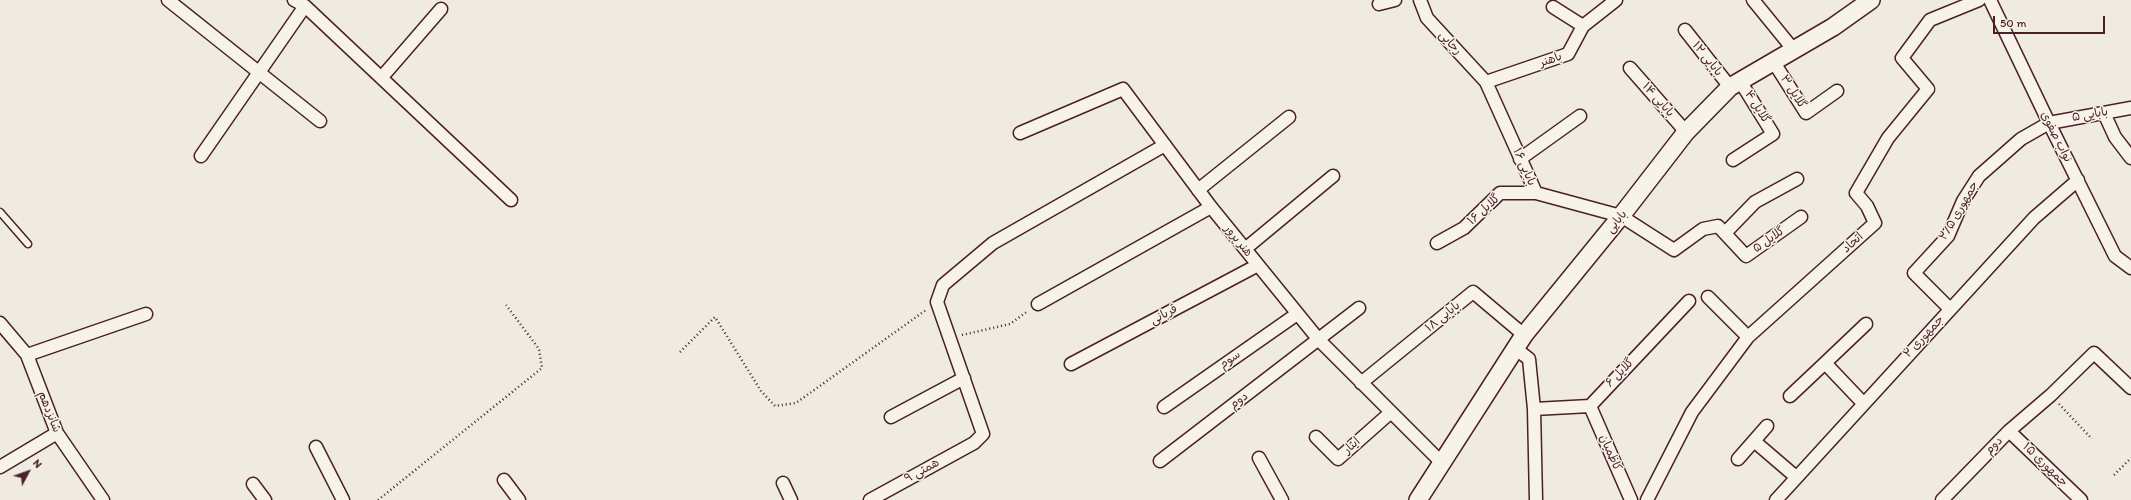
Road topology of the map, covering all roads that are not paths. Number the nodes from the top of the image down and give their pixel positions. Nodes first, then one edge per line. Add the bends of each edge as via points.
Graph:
1 (168, 0) edge
2 (1395, 0) edge
3 (1420, 0) edge
4 (1616, 0) edge
5 (1753, 0) edge
6 (1871, 0) edge
7 (1979, 0) edge
8 (1990, 0) edge
9 (300, 3) edge
10 (1379, 4) dead end
11 (1602, 4) edge
12 (1553, 7) dead end
13 (441, 9) dead end
14 (1583, 26) junction
15 (1684, 30) dead end
16 (1793, 50) junction
17 (1773, 61) junction
18 (1630, 68) dead end
19 (260, 72) junction
20 (382, 77) junction
21 (1486, 82) junction
22 (1735, 84) junction
23 (1837, 91) dead end
24 (2131, 108) edge
25 (2104, 113) junction
26 (1580, 116) dead end
27 (1289, 117) dead end
28 (320, 121) dead end
29 (2048, 123) junction
30 (1686, 132) junction
31 (1020, 133) dead end
32 (1165, 145) junction
33 (201, 156) dead end
34 (2131, 158) edge
35 (1520, 159) junction
36 (1733, 160) dead end
37 (1334, 176) dead end
38 (1797, 179) dead end
39 (2078, 180) junction
40 (1198, 190) junction
41 (1536, 193) junction
42 (511, 200) dead end
43 (1211, 207) junction
44 (0, 212) edge
45 (1621, 216) junction
46 (1801, 217) dead end
47 (1725, 233) junction
48 (1436, 243) dead end
49 (28, 244) dead end
50 (1245, 249) junction
51 (1258, 265) junction
52 (2131, 268) edge
53 (1708, 296) dead end
54 (1689, 301) dead end
55 (1038, 304) road end
56 (1359, 308) dead end
57 (1950, 309) junction
58 (146, 314) dead end
59 (1297, 314) junction
60 (0, 323) edge
61 (1866, 324) dead end
62 (1748, 337) junction
63 (1319, 340) junction
64 (1520, 341) junction
65 (27, 355) junction
66 (1825, 363) junction
67 (1071, 364) dead end
68 (964, 378) junction
69 (1361, 383) junction
70 (2131, 388) edge
71 (1790, 396) dead end
72 (1863, 403) junction
73 (1164, 406) dead end
74 (1590, 406) junction
75 (1534, 409) junction
76 (1390, 412) junction
77 (891, 417) dead end
78 (1767, 426) dead end
79 (2009, 431) junction
80 (57, 433) junction
81 (1316, 437) dead end
82 (1754, 441) junction
83 (316, 447) dead end
84 (1259, 458) dead end
85 (1738, 458) dead end
86 (1160, 461) dead end
87 (1443, 464) junction
88 (0, 467) edge
89 (1796, 477) junction
90 (504, 480) dead end
91 (783, 483) dead end
92 (253, 484) dead end
93 (103, 500) edge
94 (265, 500) edge
95 (344, 500) edge
96 (519, 500) edge
97 (791, 500) edge
98 (870, 500) edge
99 (1282, 500) edge
100 (1418, 500) edge
101 (1536, 500) edge
102 (1631, 500) edge
103 (1647, 500) edge
104 (1776, 500) edge
105 (1944, 500) edge
106 (2081, 500) edge

1 - 19 street
2 - 10 street
3 - 21 street, رجایی via 1427,18
4 - 11 street, باهنر
5 - 16 street
6 - 16 main road, بابایی via 1833,27
7 - 62 street, اتحاد via 1930,20 1902,58 1928,89 1888,138 1856,192 1867,206 1875,223
8 - 29 street, نواب صفوی
9 - 19 street
9 - 20 street
11 - 14 street, باهنر
12 - 14 street
13 - 20 street
14 - 21 street, باهنر via 1568,54
15 - 22 street, بابایی ۱۲
16 - 17 main road, بابایی
17 - 22 main road, بابایی
17 - 23 street, گلایل ۳ via 1806,113
18 - 30 street, بابایی ۱۴
19 - 28 street
19 - 33 street
20 - 42 street
21 - 35 street, بابایی ۱۶
22 - 30 main road, بابایی
22 - 36 street, گلایل ۴ via 1773,134
24 - 25 street, بابایی ۵
25 - 29 street, بابایی ۵
25 - 34 street via 2115,137
26 - 35 street
27 - 40 street
29 - 39 street, نواب صفوی
29 - 57 street, جمهوری ۲/۵ via 2021,139 1979,176 1963,201 1948,236 1914,272
30 - 45 main road, بابایی
31 - 32 street, هنر پرور via 1123,90
32 - 40 street, هنر پرور
32 - 68 street via 993,243 944,285 937,302
35 - 41 street, بابایی ۱۶
37 - 50 street
38 - 47 street via 1755,202
39 - 52 street, نواب صفوی via 2115,256
39 - 57 street, جمهوری ۲ via 2034,218
40 - 43 street, هنر پرور
41 - 45 street, بابایی ۱۶
41 - 48 street, گلایل ۱۶ via 1500,194 1464,228
43 - 50 street, هنر پرور
43 - 55 street
44 - 49 lane
45 - 47 street via 1674,250 1704,229 1718,226
45 - 64 main road, بابایی
46 - 47 street, گلایل ۵ via 1746,256
50 - 51 street, هنر پرور
51 - 59 street, هنر پرور
51 - 67 street, قربانی
53 - 62 street
54 - 74 street, گلایل ۶
56 - 63 street, دوم
57 - 72 street, جمهوری ۲
58 - 65 street
59 - 63 street, هنر پرور
59 - 73 street, سوم
60 - 65 street, شانزدهم
61 - 66 street
62 - 103 street, اتحاد via 1692,412
63 - 69 street, هنر پرور
63 - 86 street, دوم
64 - 69 street, بابایی ۱۸ via 1473,292
64 - 75 street via 1529,359
64 - 87 main road, بابایی
65 - 80 street, شانزدهم
66 - 71 street
66 - 72 street
68 - 77 street
68 - 98 street, همتی ۹ via 983,434 974,443
69 - 76 street, هنر پرور
70 - 79 street, دوم via 2094,353
72 - 89 street, جمهوری ۲
74 - 75 street
74 - 102 street, کاظمیان
75 - 101 street
76 - 81 street, ایثار via 1338,459
76 - 87 street, هنر پرور
78 - 82 street
79 - 105 street, دوم
79 - 106 street, جمهوری ۱۵
80 - 88 street
80 - 93 street, شانزدهم
82 - 85 street
82 - 89 street
83 - 95 street
84 - 99 street
87 - 100 main road, بابایی
89 - 104 street, جمهوری ۲
90 - 96 street
91 - 97 street
92 - 94 street

